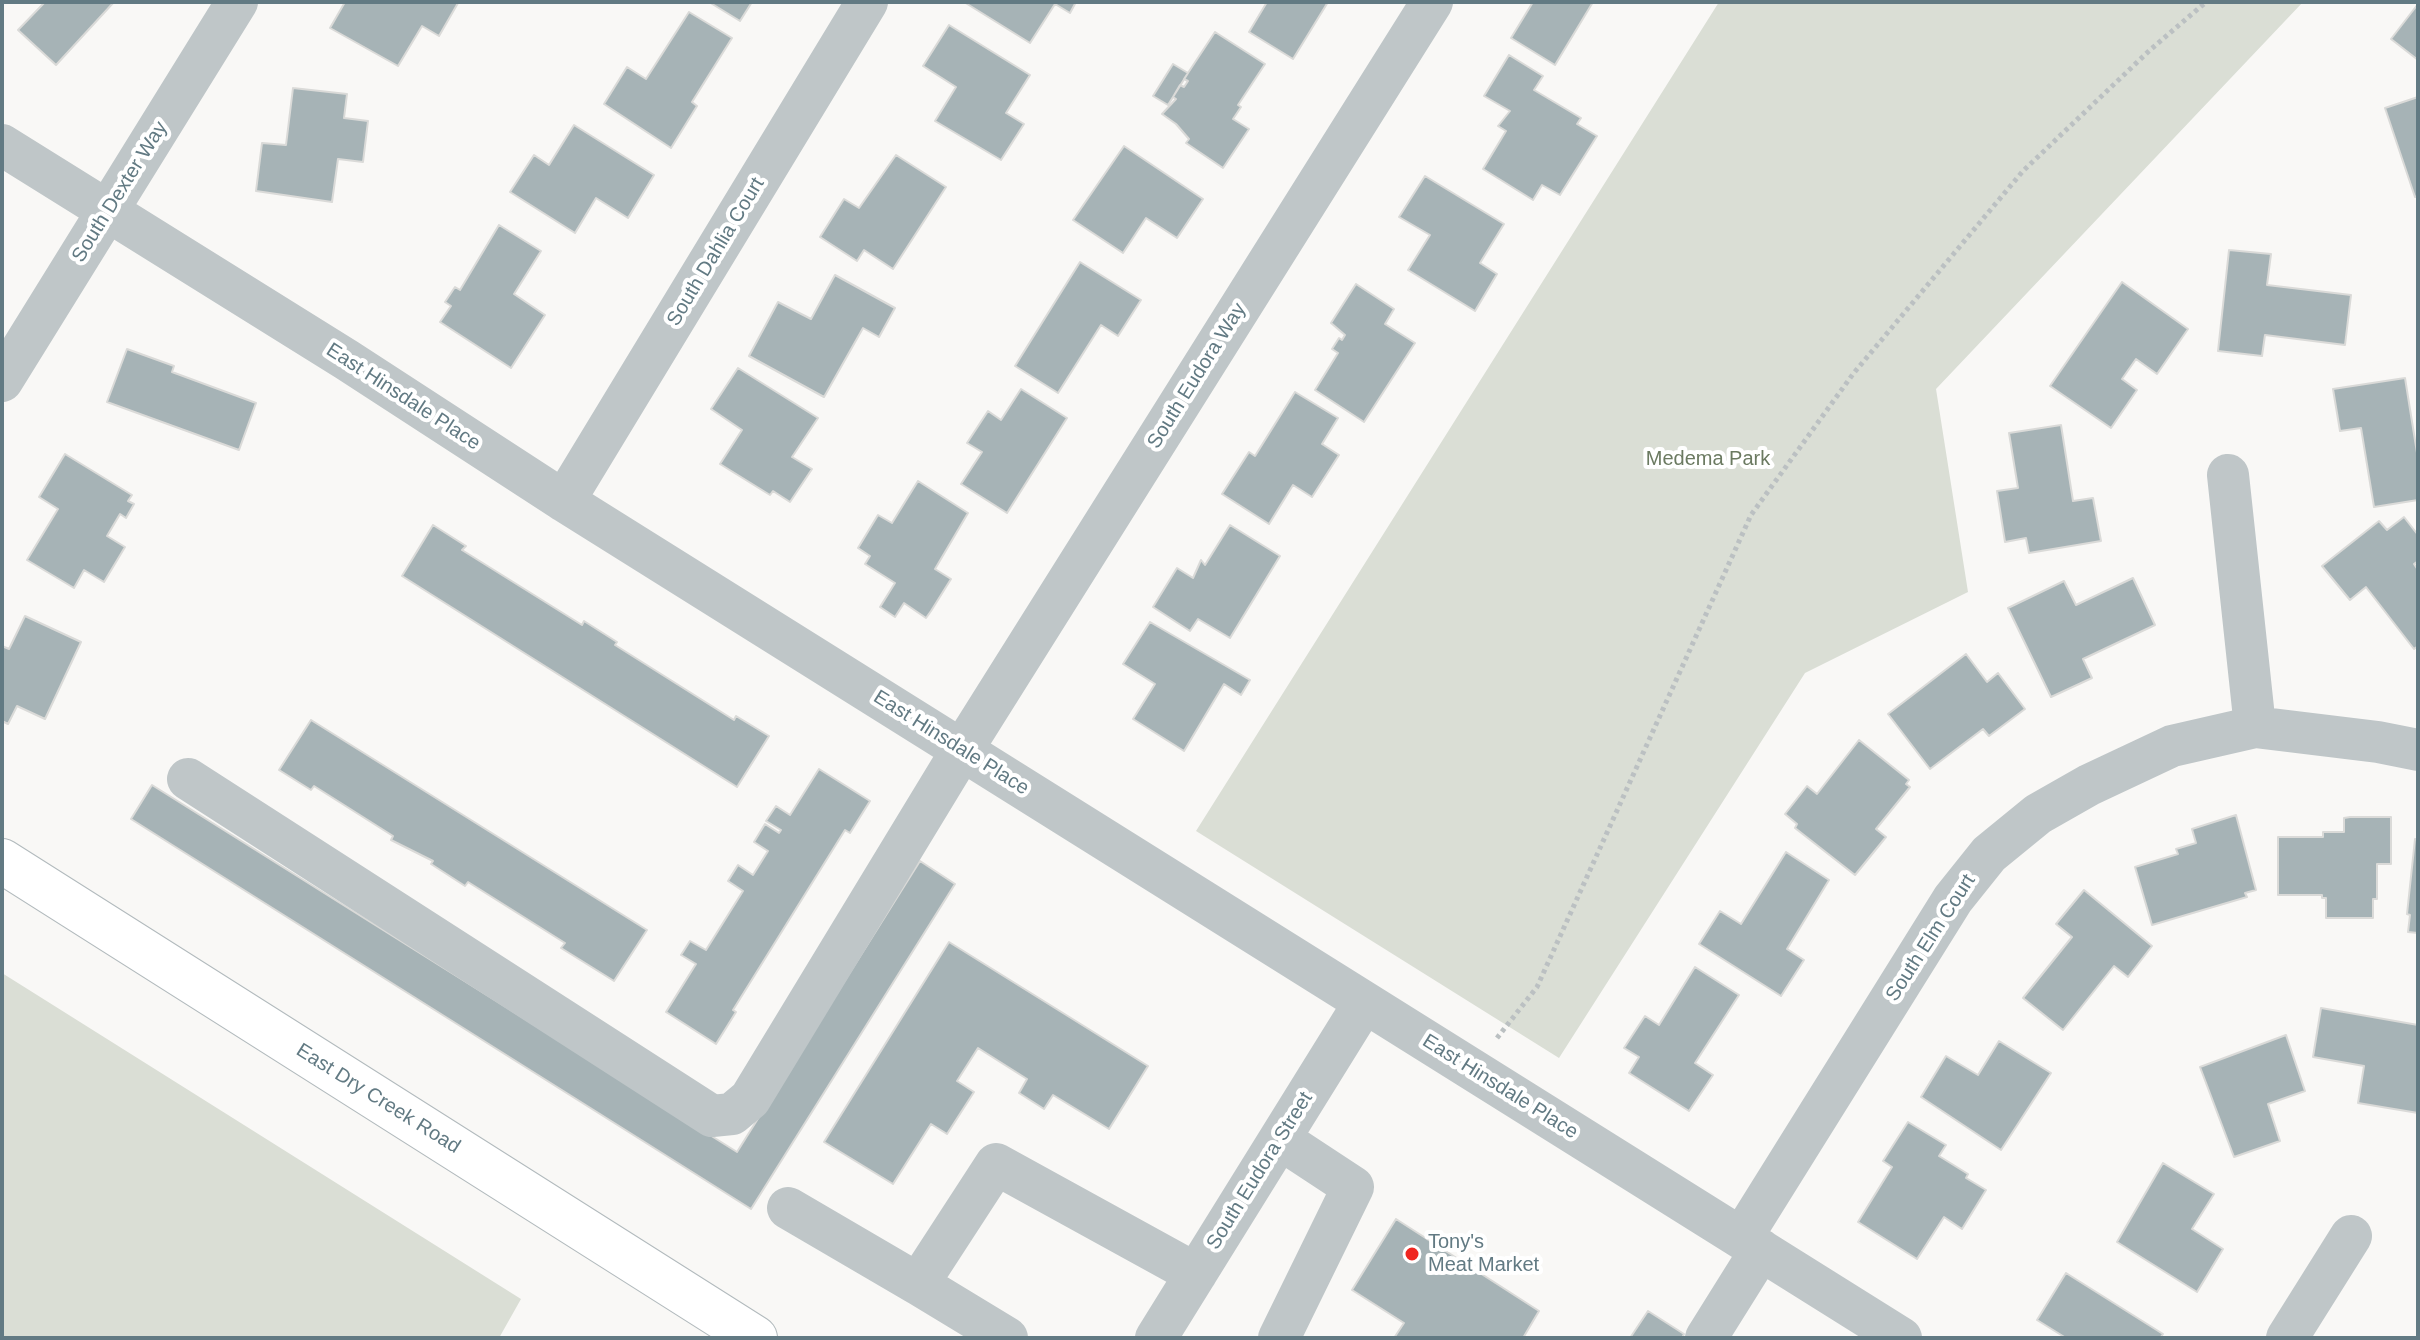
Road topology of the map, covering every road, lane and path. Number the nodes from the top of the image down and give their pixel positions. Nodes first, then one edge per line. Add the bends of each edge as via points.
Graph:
1 (237, 2) edge
2 (867, 2) edge
3 (1432, 2) edge
4 (2206, 2) edge
5 (2, 145) edge
6 (108, 212) junction
7 (2, 381) edge
8 (2228, 475) dead end
9 (564, 501) junction
10 (2255, 727) junction
11 (962, 750) junction
12 (2418, 750) edge
13 (188, 779) dead end
14 (2, 861) edge
15 (1364, 1003) junction
16 (1472, 1070) junction
17 (1280, 1139) junction
18 (788, 1208) dead end
19 (2351, 1236) dead end
20 (1752, 1244) junction
21 (1196, 1274) junction
22 (918, 1284) junction
23 (755, 1338) edge
24 (1007, 1338) edge
25 (1156, 1338) edge
26 (1279, 1338) edge
27 (1706, 1338) edge
28 (1901, 1338) edge
29 (2287, 1338) edge

1 - 6 street, South Dexter Way
2 - 9 street, South Dahlia Court
3 - 11 street, South Eudora Way
4 - 16 path via 2023,171 1853,374 1751,515 1537,987
5 - 6 street, East Hinsdale Place
6 - 7 street, South Dexter Way
6 - 9 street, East Hinsdale Place
8 - 10 street
9 - 11 street, East Hinsdale Place
10 - 12 street, South Elm Court
10 - 20 street, South Elm Court via 2172,746 2089,785 2038,814 1989,854 1953,899
11 - 13 street, South Eudora Way via 750,1099 732,1114 712,1116
11 - 15 street, East Hinsdale Place
14 - 23 main road, East Dry Creek Road
15 - 16 street, East Hinsdale Place
15 - 17 street, South Eudora Street
16 - 20 street, East Hinsdale Place
17 - 21 street, South Eudora Street
17 - 26 street via 1353,1187
18 - 22 street
19 - 29 street
20 - 27 street, South Elm Court
20 - 28 street, East Hinsdale Place
21 - 22 street via 996,1164
21 - 25 street, South Eudora Street
22 - 24 street

